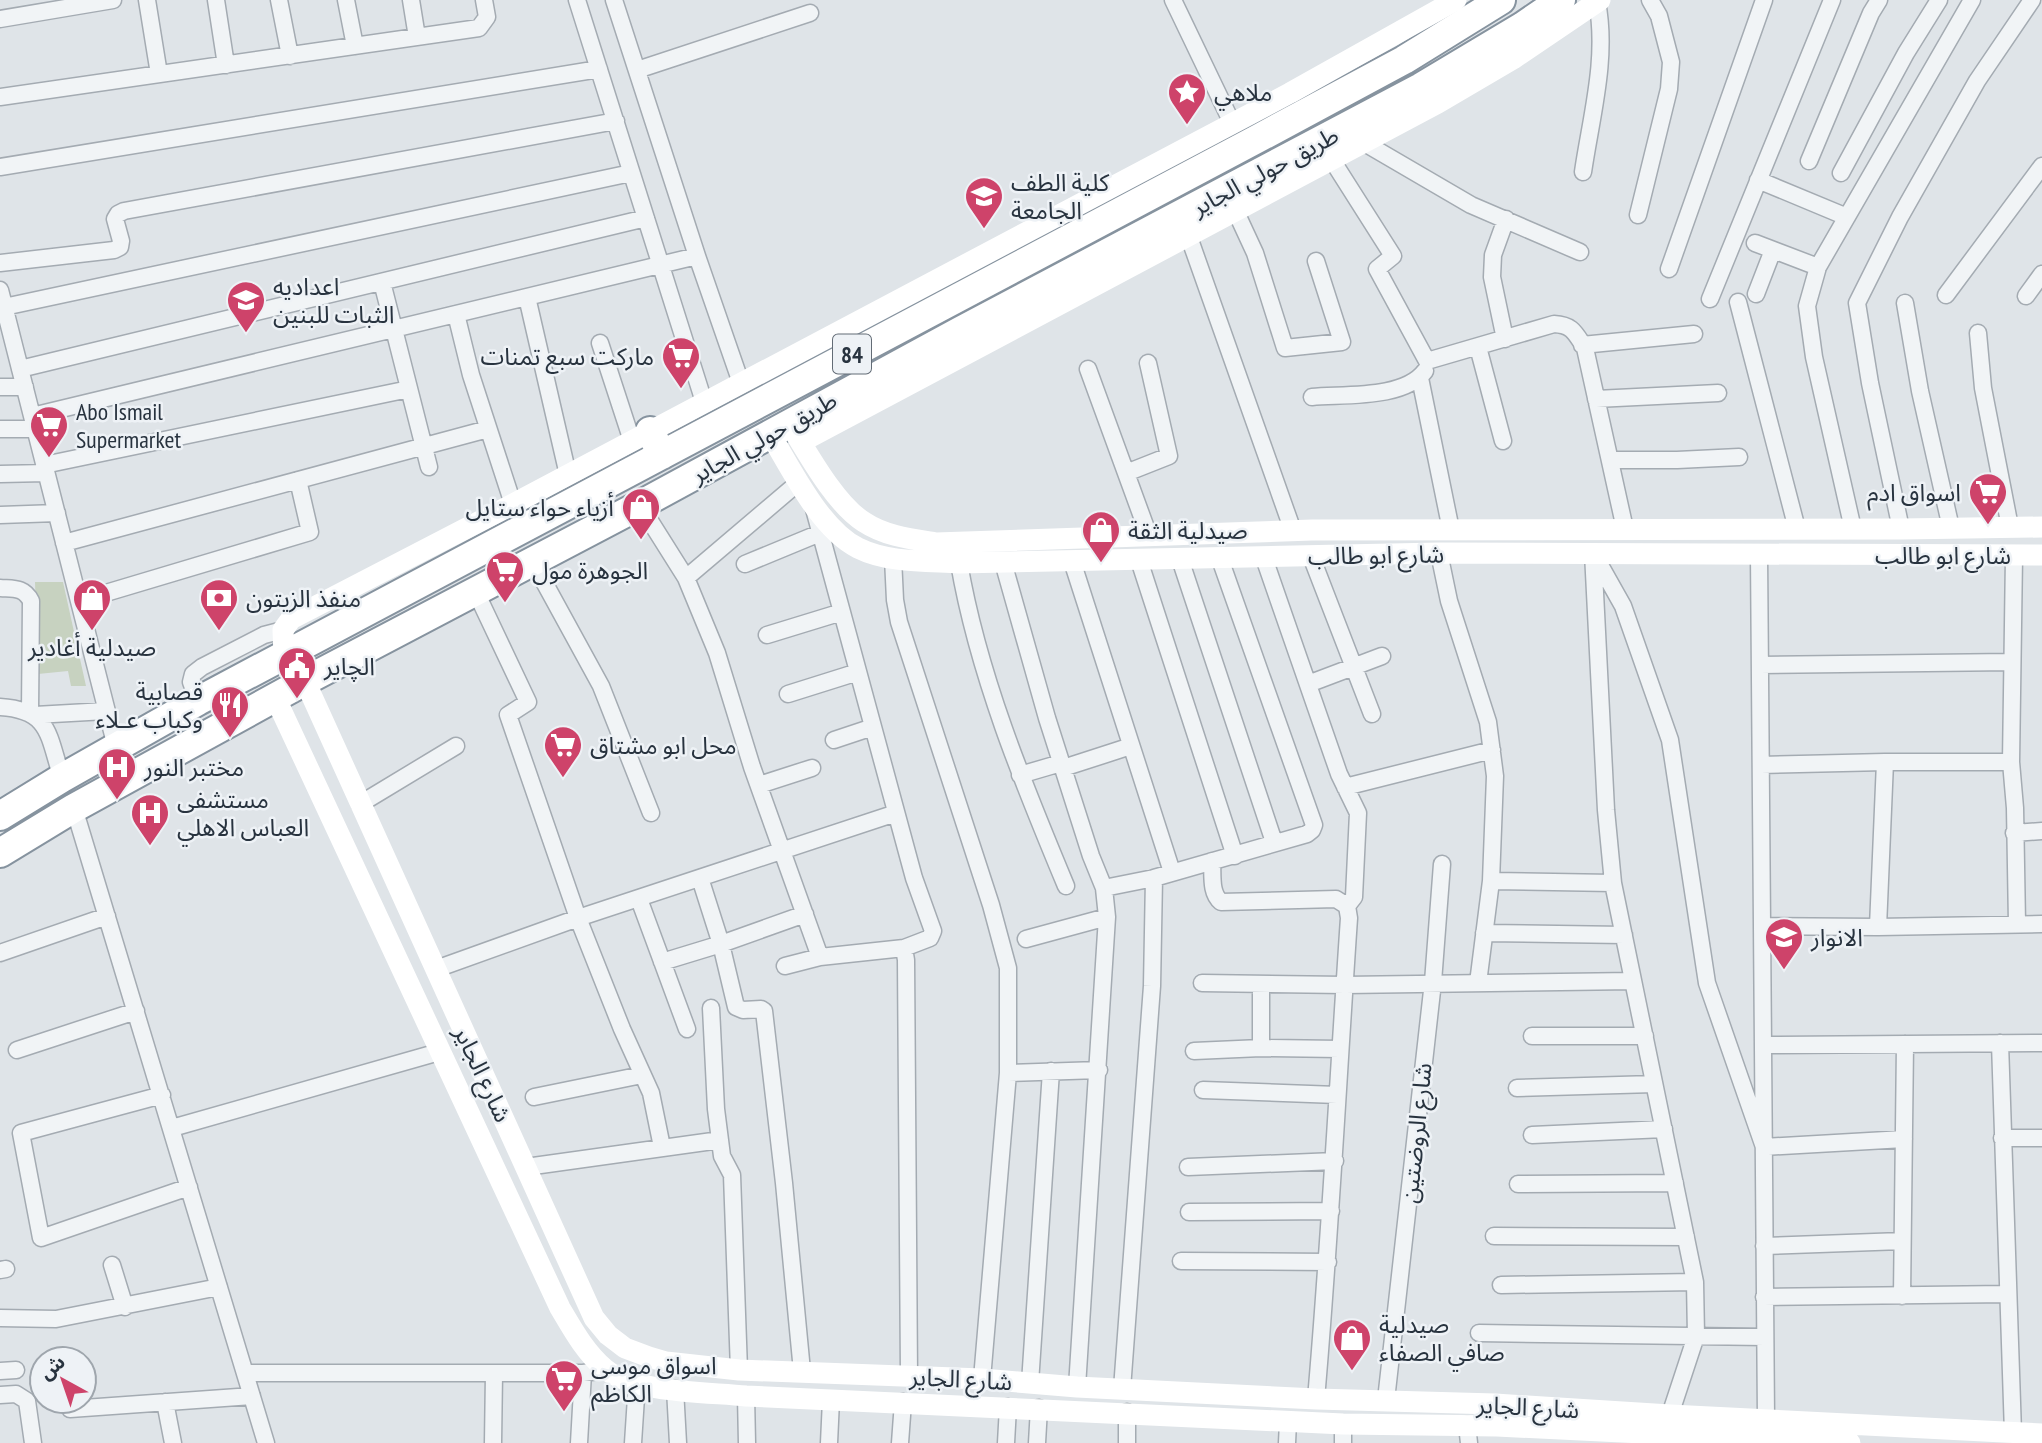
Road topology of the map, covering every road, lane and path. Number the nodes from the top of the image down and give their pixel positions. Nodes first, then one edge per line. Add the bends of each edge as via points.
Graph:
1 (113, 0) edge
2 (147, 0) edge
3 (216, 0) edge
4 (279, 0) edge
5 (346, 0) edge
6 (411, 0) edge
7 (484, 0) edge
8 (577, 0) edge
9 (614, 0) edge
10 (1173, 0) edge
11 (1456, 0) edge
12 (1501, 0) edge
13 (1561, 0) edge
14 (1650, 0) edge
15 (1764, 0) edge
16 (1832, 0) edge
17 (1879, 0) edge
18 (1939, 0) edge
19 (1972, 0) edge
20 (2032, 0) edge
21 (1599, 1) edge
22 (810, 13) dead end
23 (0, 19) edge
24 (417, 37) junction
25 (355, 46) junction
26 (290, 56) junction
27 (226, 65) junction
28 (599, 69) junction
29 (636, 70) junction
30 (159, 74) junction
31 (0, 97) edge
32 (1295, 104) junction
33 (616, 121) junction
34 (1232, 123) junction
35 (1363, 142) junction
36 (1332, 160) junction
37 (1809, 162) dead end
38 (2042, 166) edge
39 (0, 167) edge
40 (1583, 172) dead end
41 (631, 173) junction
42 (1841, 173) dead end
43 (1758, 180) junction
44 (1236, 212) junction
45 (1638, 215) dead end
46 (1847, 217) junction
47 (646, 218) junction
48 (1506, 219) junction
49 (1185, 226) junction
50 (1755, 243) dead end
51 (1773, 250) junction
52 (1580, 252) dead end
53 (697, 257) junction
54 (1316, 261) dead end
55 (0, 263) edge
56 (660, 265) junction
57 (1818, 267) junction
58 (1669, 268) dead end
59 (2042, 274) edge
60 (382, 282) junction
61 (0, 290) edge
62 (1756, 294) dead end
63 (1946, 295) dead end
64 (2026, 296) dead end
65 (527, 298) junction
66 (1710, 299) dead end
67 (1738, 302) dead end
68 (1905, 303) dead end
69 (4, 307) junction
70 (905, 311) junction
71 (456, 314) junction
72 (394, 329) junction
73 (1978, 333) dead end
74 (1694, 334) dead end
75 (1505, 339) junction
76 (7, 343) edge
77 (600, 343) dead end
78 (1582, 345) junction
79 (1478, 347) junction
80 (1427, 361) junction
81 (1148, 363) dead end
82 (20, 369) junction
83 (1088, 369) dead end
84 (1420, 377) junction
85 (741, 383) junction
86 (0, 387) edge
87 (25, 387) junction
88 (409, 389) junction
89 (1718, 393) dead end
90 (1312, 397) dead end
91 (1596, 399) junction
92 (705, 402) junction
93 (840, 421) joint
94 (34, 422) junction
95 (0, 429) edge
96 (488, 429) junction
97 (790, 429) junction
98 (1503, 441) dead end
99 (648, 442) junction
100 (424, 446) junction
101 (1739, 457) dead end
102 (1610, 460) junction
103 (813, 461) junction
104 (429, 467) dead end
105 (45, 469) junction
106 (1126, 473) junction
107 (0, 474) edge
108 (568, 475) junction
109 (797, 477) junction
110 (298, 480) junction
111 (812, 500) junction
112 (513, 504) junction
113 (640, 505) junction
114 (57, 513) junction
115 (0, 515) edge
116 (2010, 527) junction
117 (2042, 527) edge
118 (1951, 528) junction
119 (1518, 529) junction
120 (1625, 529) junction
121 (1797, 529) junction
122 (1853, 529) junction
123 (1901, 529) junction
124 (1451, 530) junction
125 (1293, 531) junction
126 (820, 533) junction
127 (1149, 536) junction
128 (64, 543) junction
129 (1519, 553) junction
130 (1594, 553) junction
131 (1439, 554) junction
132 (1759, 554) junction
133 (2014, 555) junction
134 (2042, 555) edge
135 (1311, 556) junction
136 (893, 558) junction
137 (1264, 558) junction
138 (1180, 559) junction
139 (1220, 559) junction
140 (532, 560) junction
141 (1139, 560) junction
142 (1072, 561) junction
143 (1003, 562) junction
144 (960, 563) junction
145 (745, 564) dead end
146 (686, 578) junction
147 (0, 588) edge
148 (475, 590) junction
149 (79, 601) junction
150 (842, 612) junction
151 (767, 635) dead end
152 (283, 643) junction
153 (1382, 656) dead end
154 (2011, 662) junction
155 (1760, 665) junction
156 (1353, 667) junction
157 (858, 671) junction
158 (305, 681) junction
159 (1308, 684) junction
160 (788, 694) dead end
161 (275, 697) junction
162 (0, 707) edge
163 (106, 711) junction
164 (33, 714) junction
165 (1372, 714) dead end
166 (873, 727) junction
167 (834, 740) dead end
168 (456, 746) dead end
169 (1131, 746) junction
170 (116, 747) junction
171 (1492, 750) junction
172 (1885, 762) junction
173 (2011, 762) junction
174 (1062, 765) junction
175 (1761, 765) junction
176 (812, 768) dead end
177 (1020, 775) junction
178 (62, 778) junction
179 (759, 785) junction
180 (1345, 787) junction
181 (0, 802) edge
182 (360, 804) junction
183 (74, 808) junction
184 (651, 813) dead end
185 (897, 813) junction
186 (0, 816) edge
187 (2042, 831) edge
188 (2014, 833) junction
189 (0, 836) edge
190 (1274, 842) junction
191 (783, 851) junction
192 (0, 853) edge
193 (1235, 856) junction
194 (1212, 861) junction
195 (1442, 864) dead end
196 (1172, 872) junction
197 (700, 878) junction
198 (1154, 878) junction
199 (1491, 881) junction
200 (1613, 883) junction
201 (1066, 886) dead end
202 (1104, 888) junction
203 (639, 899) junction
204 (1347, 906) junction
205 (805, 914) junction
206 (107, 916) junction
207 (1107, 916) junction
208 (578, 918) junction
209 (2017, 924) junction
210 (2042, 924) edge
211 (1762, 926) junction
212 (1878, 927) junction
213 (1484, 933) junction
214 (1624, 935) junction
215 (1026, 939) dead end
216 (722, 944) junction
217 (904, 948) junction
218 (0, 954) edge
219 (820, 957) junction
220 (662, 962) junction
221 (785, 966) dead end
222 (436, 969) junction
223 (1633, 981) junction
224 (1433, 982) junction
225 (1202, 983) dead end
226 (1478, 983) junction
227 (1261, 984) junction
228 (1345, 985) junction
229 (711, 1008) dead end
230 (136, 1011) junction
231 (687, 1029) dead end
232 (1532, 1036) dead end
233 (1645, 1036) junction
234 (466, 1037) junction
235 (2000, 1043) junction
236 (2042, 1043) edge
237 (1905, 1044) junction
238 (1763, 1045) junction
239 (1261, 1048) junction
240 (18, 1049) dead end
241 (438, 1049) junction
242 (1340, 1049) junction
243 (1194, 1051) dead end
244 (1099, 1070) junction
245 (1052, 1071) junction
246 (1009, 1073) junction
247 (642, 1075) junction
248 (1654, 1084) junction
249 (1517, 1088) dead end
250 (1203, 1090) dead end
251 (162, 1095) junction
252 (1337, 1095) junction
253 (534, 1097) dead end
254 (172, 1128) junction
255 (1664, 1129) junction
256 (1532, 1135) dead end
257 (2003, 1138) junction
258 (2042, 1138) edge
259 (1904, 1139) junction
260 (720, 1140) junction
261 (662, 1147) junction
262 (1763, 1147) junction
263 (1335, 1161) junction
264 (526, 1167) junction
265 (1188, 1167) dead end
266 (1675, 1183) junction
267 (1518, 1184) dead end
268 (189, 1187) junction
269 (1189, 1212) dead end
270 (1331, 1212) junction
271 (1494, 1236) dead end
272 (1686, 1237) junction
273 (1902, 1241) junction
274 (1764, 1246) junction
275 (1181, 1261) dead end
276 (1328, 1262) junction
277 (112, 1265) dead end
278 (1695, 1282) junction
279 (1501, 1286) dead end
280 (219, 1287) junction
281 (2007, 1294) junction
282 (1902, 1296) junction
283 (1765, 1297) junction
284 (125, 1307) junction
285 (0, 1318) edge
286 (1479, 1334) dead end
287 (1696, 1336) junction
288 (1765, 1337) junction
289 (606, 1370) junction
290 (739, 1370) junction
291 (802, 1371) junction
292 (245, 1373) junction
293 (494, 1373) junction
294 (583, 1373) junction
295 (909, 1377) junction
296 (982, 1379) junction
297 (637, 1382) junction
298 (1030, 1383) junction
299 (1077, 1387) junction
300 (675, 1389) junction
301 (1122, 1389) junction
302 (0, 1395) edge
303 (746, 1395) junction
304 (252, 1396) junction
305 (1315, 1399) junction
306 (831, 1400) junction
307 (1386, 1400) junction
308 (165, 1402) junction
309 (903, 1402) junction
310 (1495, 1404) junction
311 (98, 1407) edge
312 (1008, 1407) junction
313 (1040, 1408) junction
314 (1127, 1412) junction
315 (1670, 1415) junction
316 (1766, 1419) junction
317 (1497, 1426) junction
318 (1287, 1432) edge
319 (2013, 1433) junction
320 (1343, 1434) edge
321 (1468, 1434) edge
322 (2042, 1434) edge
323 (1581, 1437) edge
324 (1788, 1441) edge
325 (33, 1443) edge
326 (173, 1443) edge
327 (266, 1443) edge
328 (493, 1443) edge
329 (579, 1443) edge
330 (633, 1443) edge
331 (678, 1443) edge
332 (747, 1443) edge
333 (829, 1443) edge
334 (900, 1443) edge
335 (1006, 1443) edge
336 (1037, 1443) edge
337 (1127, 1443) edge
338 (1850, 1443) edge

1 - 23 street
2 - 30 street
3 - 27 street
4 - 26 street
5 - 25 street
6 - 24 street
7 - 24 street via 487,17 479,28
8 - 28 street
9 - 29 street
10 - 34 street
11 - 32 street
12 - 32 highway, طريق حولي الجاير / 84 via 1404,60
13 - 49 highway, طريق حولي الجاير / 84
14 - 45 street via 1660,16 1671,62 1670,89
15 - 58 street
16 - 43 street
17 - 37 street
18 - 42 street
19 - 46 street
20 - 123 street via 1978,81 1857,303
21 - 35 street via 1513,59
21 - 40 street via 1600,58
22 - 29 street
24 - 25 street
25 - 26 street
26 - 27 street
27 - 30 street
28 - 33 street
28 - 39 street
29 - 53 street
30 - 31 street
32 - 34 street
32 - 70 highway, طريق حولي الجاير / 84
33 - 41 street
33 - 55 street via 124,211 115,219 121,241 114,250
34 - 70 street
35 - 36 street
35 - 48 street via 1471,205
36 - 44 street
36 - 80 street via 1393,257 1377,269
38 - 63 street
41 - 47 street
41 - 69 street
43 - 46 street
43 - 66 street
44 - 49 street
44 - 54 street via 1255,253 1286,348 1342,342
46 - 57 street
47 - 56 street
47 - 60 street
48 - 52 street
48 - 75 street via 1493,255 1492,277
49 - 93 street
49 - 97 highway, طريق حولي الجاير / 84
49 - 125 street
50 - 51 street
51 - 57 street
51 - 62 street
53 - 56 street
53 - 85 street
56 - 65 street
56 - 92 street
57 - 122 street via 1807,306 1810,332
59 - 64 street
60 - 72 street
60 - 82 street
61 - 69 street
65 - 71 street
65 - 108 street
67 - 121 street
68 - 118 street, شارع ابو طالب
69 - 76 street
70 - 85 street
70 - 99 highway, طريق حولي الجاير / 84
71 - 72 street
71 - 96 street
72 - 88 street
72 - 94 street
73 - 116 street via 1983,388
74 - 78 street
75 - 78 street via 1554,324 1566,325
75 - 79 street
76 - 82 street
77 - 99 street
78 - 91 street
79 - 80 street
79 - 98 street
80 - 84 street
81 - 106 street via 1169,456
82 - 87 street
83 - 106 street
84 - 90 street via 1395,390
84 - 124 street
85 - 92 street
86 - 87 street
87 - 94 street
88 - 100 street
88 - 105 street
89 - 91 street
91 - 102 street
92 - 99 street
93 - 97 highway
94 - 95 street
94 - 105 street
96 - 100 street
96 - 112 street
97 - 103 street, شارع ابو طالب
97 - 109 street, شارع ابو طالب
97 - 113 highway, طريق حولي الجاير / 84
99 - 108 street
99 - 152 highway, طريق حولي الجاير / 84
100 - 104 street
100 - 110 street
101 - 102 street
102 - 120 street
103 - 109 street via 802,465
103 - 127 street, شارع ابو طالب via 863,522 906,538 936,543
105 - 107 street
105 - 114 street
106 - 127 street
108 - 112 street
109 - 111 street, شارع ابو طالب
109 - 146 street
110 - 128 street
110 - 149 street via 310,532
111 - 126 street
111 - 136 street, شارع ابو طالب via 827,523 848,542
112 - 152 street via 290,619
113 - 140 highway, طريق حولي الجاير / 84
113 - 146 street
114 - 115 street
114 - 128 street
116 - 117 street, شارع ابو طالب
116 - 118 street, شارع ابو طالب
118 - 123 street, شارع ابو طالب
119 - 120 street, شارع ابو طالب
119 - 124 street, شارع ابو طالب
119 - 129 street
120 - 121 street, شارع ابو طالب
121 - 122 street, شارع ابو طالب
122 - 123 street, شارع ابو طالب
124 - 125 street, شارع ابو طالب
125 - 127 street, شارع ابو طالب
126 - 145 street
126 - 150 street
128 - 149 street
129 - 130 street, شارع ابو طالب
129 - 131 street, شارع ابو طالب
130 - 132 street, شارع ابو طالب
130 - 200 street
130 - 262 street via 1623,606 1670,740 1707,983
131 - 135 street, شارع ابو طالب
131 - 171 street
132 - 133 street, شارع ابو طالب
132 - 155 street
133 - 134 street, شارع ابو طالب
133 - 154 street
135 - 137 street, شارع ابو طالب
135 - 156 street
136 - 144 street, شارع ابو طالب
136 - 246 street via 899,622 1008,968
137 - 139 street, شارع ابو طالب
137 - 159 street
138 - 139 street, شارع ابو طالب
138 - 141 street, شارع ابو طالب
138 - 190 street
139 - 190 street via 1314,825 1307,834
140 - 148 highway, طريق حولي الجاير / 84
140 - 184 street via 601,686
141 - 142 street, شارع ابو طالب
141 - 193 street
142 - 143 street, شارع ابو طالب
142 - 169 street
143 - 144 street, شارع ابو طالب
143 - 174 street
144 - 177 street via 967,607
146 - 179 street via 717,653
147 - 164 street via 20,589 31,601
148 - 158 highway, طريق حولي الجاير / 84
148 - 208 street via 527,702 508,715
149 - 163 street
150 - 151 street
150 - 157 street
152 - 170 highway, طريق حولي الجاير / 84 via 198,701
153 - 156 street
154 - 155 street
154 - 173 street
155 - 175 street
156 - 159 street
156 - 165 street
157 - 160 street
157 - 166 street
158 - 161 highway, طريق حولي الجاير / 84
158 - 182 street, شارع الجاير
159 - 180 street
161 - 183 highway, طريق حولي الجاير / 84
161 - 241 street, شارع الجاير
162 - 164 street
163 - 164 street
163 - 170 street
164 - 178 street via 46,730
166 - 167 street
166 - 185 street
168 - 182 street
169 - 174 street
169 - 196 street
170 - 178 highway, طريق حولي الجاير / 84
171 - 180 street
171 - 199 street
172 - 173 street
172 - 175 street
172 - 212 street
173 - 188 street
174 - 177 street
174 - 202 street
175 - 211 street
176 - 179 street
177 - 201 street
178 - 181 highway
178 - 186 highway, 84
179 - 191 street
180 - 204 street via 1358,813 1354,897
182 - 222 street, شارع الجاير
183 - 189 highway, 84
183 - 192 highway
183 - 206 street
185 - 191 street
185 - 217 street via 933,931 930,938
187 - 188 street
188 - 209 street
190 - 193 street
191 - 197 street
191 - 205 street
193 - 194 street
194 - 196 street
194 - 204 street via 1214,893 1221,902 1336,899
195 - 224 street, شارع الروضتين
196 - 198 street
197 - 203 street
197 - 216 street
198 - 202 street
198 - 301 street via 1152,986
199 - 200 street
199 - 213 street
200 - 214 street
202 - 207 street
203 - 208 street
203 - 220 street
204 - 228 street
205 - 216 street
205 - 219 street
206 - 218 street
206 - 230 street
207 - 215 street
207 - 244 street
208 - 222 street
208 - 247 street
209 - 210 street
209 - 212 street
211 - 212 street
211 - 238 street
213 - 214 street
213 - 226 street
214 - 223 street
216 - 220 street
216 - 291 street via 736,1007 764,1011
217 - 219 street
217 - 295 street
219 - 221 street
220 - 231 street
222 - 234 street, شارع الجاير
223 - 226 street
223 - 233 street
224 - 226 street
224 - 228 street
224 - 307 street, شارع الروضتين
225 - 227 street
227 - 228 street
227 - 239 street
228 - 242 street
229 - 260 street
230 - 240 street
230 - 251 street
232 - 233 street
233 - 248 street
234 - 241 street
234 - 264 street, شارع الجاير
235 - 236 street
235 - 237 street
235 - 257 street
237 - 238 street
237 - 259 street
238 - 262 street
239 - 242 street
239 - 243 street
241 - 254 street
241 - 289 street, شارع الجاير via 560,1308 589,1354
242 - 252 street
244 - 245 street
244 - 299 street
245 - 246 street
245 - 298 street
246 - 296 street
247 - 253 street
247 - 261 street via 651,1093
248 - 249 street
248 - 255 street
250 - 252 street
251 - 254 street
251 - 268 street via 21,1133 41,1238
252 - 263 street
254 - 268 street
255 - 256 street
255 - 266 street
257 - 258 street
257 - 281 street
259 - 262 street
259 - 273 street
260 - 261 street
260 - 290 street via 732,1175
261 - 264 street
262 - 274 street
263 - 265 street
263 - 270 street
264 - 290 street, شارع الجاير via 594,1318 608,1335 625,1348 666,1363
266 - 267 street
266 - 272 street
268 - 280 street
269 - 270 street
270 - 276 street
271 - 272 street
272 - 278 street
273 - 274 street
273 - 282 street
274 - 283 street
275 - 276 street
276 - 305 street
277 - 284 street
278 - 279 street
278 - 287 street
280 - 284 street
280 - 292 street
281 - 282 street
281 - 319 street
282 - 283 street
283 - 288 street
284 - 285 street via 56,1319
286 - 287 street
287 - 288 street
287 - 315 street
288 - 316 street
289 - 294 street
289 - 297 street, شارع الجاير
290 - 291 street, شارع الجاير
291 - 295 street, شارع الجاير
292 - 293 street
292 - 304 street
293 - 294 street
293 - 328 street
294 - 329 street
295 - 296 street, شارع الجاير
296 - 298 street, شارع الجاير
297 - 300 street, شارع الجاير
297 - 330 street
298 - 299 street, شارع الجاير
299 - 301 street, شارع الجاير
300 - 303 street, شارع الجاير
300 - 331 street
301 - 305 street, شارع الجاير
302 - 325 street via 16,1394 27,1401
303 - 306 street, شارع الجاير
303 - 332 street
304 - 308 street
304 - 327 street
305 - 307 street, شارع الجاير
306 - 309 street, شارع الجاير
306 - 333 street
307 - 310 street, شارع الجاير
308 - 311 street
308 - 326 street
309 - 312 street, شارع الجاير
309 - 334 street
310 - 315 street, شارع الجاير
310 - 317 street
312 - 313 street, شارع الجاير
312 - 335 street
313 - 314 street, شارع الجاير
313 - 336 street
314 - 318 street, شارع الجاير
314 - 337 street
315 - 316 street, شارع الجاير
316 - 319 street, شارع الجاير
317 - 321 street, شارع الجاير
317 - 323 street, شارع الجاير
318 - 320 street, شارع الجاير
319 - 322 street, شارع الجاير
320 - 321 street, شارع الجاير
323 - 324 street, شارع الجاير
324 - 338 street, شارع الجاير

